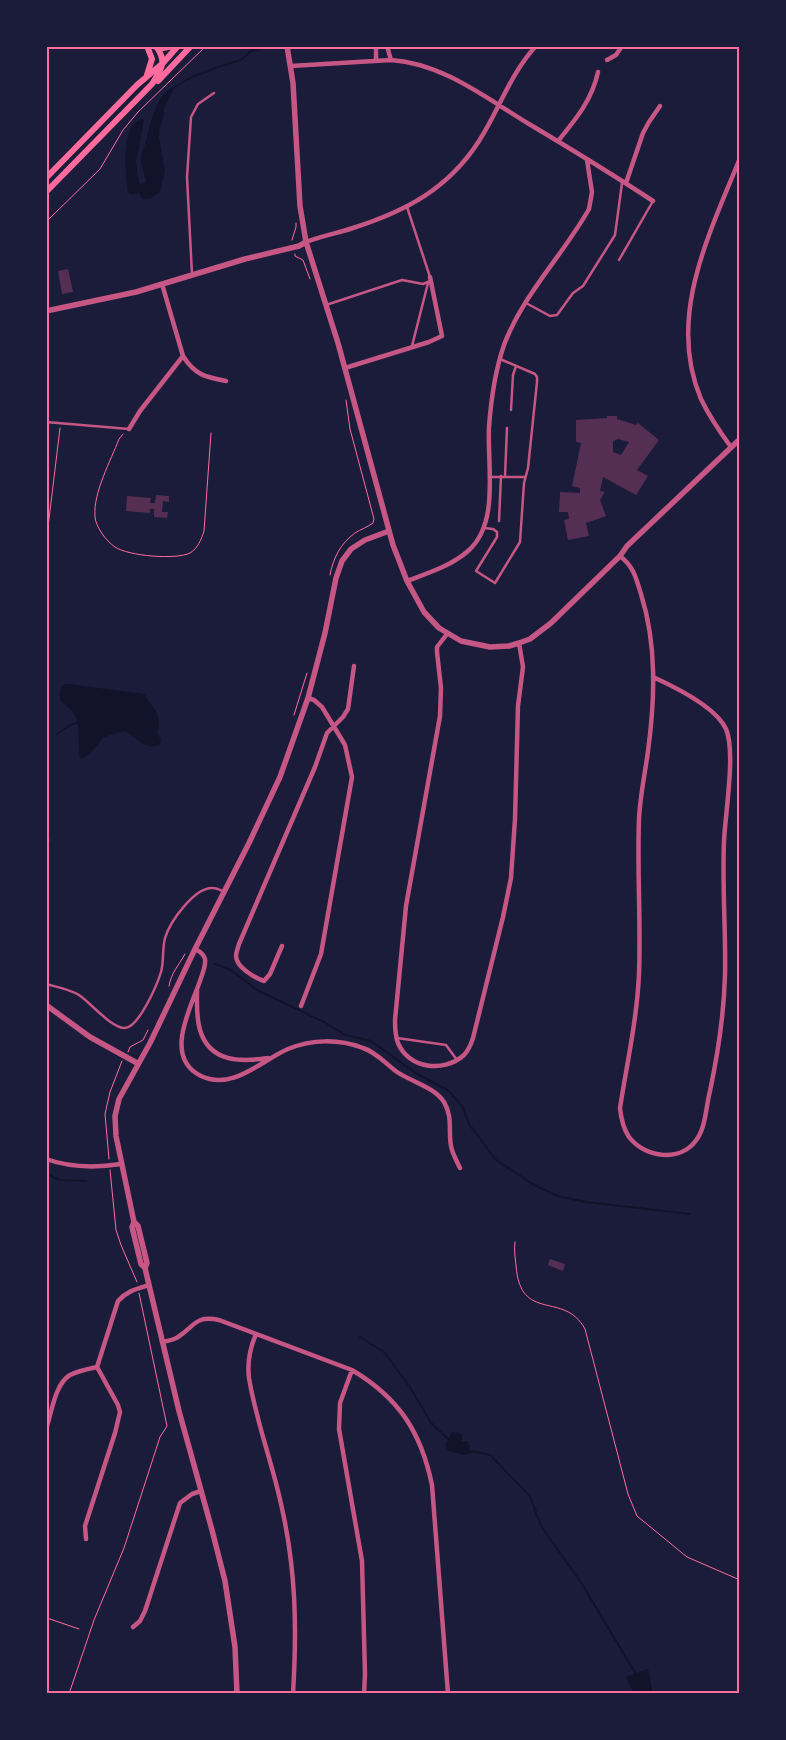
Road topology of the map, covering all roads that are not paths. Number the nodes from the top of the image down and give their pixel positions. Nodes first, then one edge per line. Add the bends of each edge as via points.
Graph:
1 (147, 46) edge
2 (156, 46) edge
3 (173, 46) edge
4 (178, 46) edge
5 (191, 46) edge
6 (286, 46) edge
7 (376, 46) edge
8 (387, 46) edge
9 (536, 46) edge
10 (622, 46) edge
11 (391, 60) junction
12 (607, 60) dead end
13 (376, 61) junction
14 (163, 63) junction
15 (291, 66) junction
16 (598, 72) dead end
17 (147, 75) junction
18 (152, 84) junction
19 (214, 93) dead end
20 (498, 105) junction
21 (660, 106) dead end
22 (558, 141) junction
23 (740, 158) edge
24 (587, 160) junction
25 (46, 178) edge
26 (624, 182) junction
27 (46, 192) edge
28 (653, 201) joint
29 (407, 207) junction
30 (306, 242) junction
31 (619, 260) dead end
32 (192, 275) junction
33 (430, 280) junction
34 (162, 284) junction
35 (526, 303) junction
36 (326, 305) junction
37 (46, 311) edge
38 (412, 346) junction
39 (183, 356) junction
40 (500, 360) junction
41 (516, 366) junction
42 (345, 368) junction
43 (226, 381) dead end
44 (511, 410) dead end
45 (46, 422) edge
46 (507, 428) dead end
47 (129, 429) joint
48 (740, 439) edge
49 (731, 447) junction
50 (489, 476) junction
51 (501, 476) junction
52 (505, 476) junction
53 (525, 477) junction
54 (498, 521) dead end
55 (484, 528) junction
56 (390, 531) junction
57 (620, 556) junction
58 (407, 581) junction
59 (447, 634) junction
60 (519, 643) junction
61 (354, 666) dead end
62 (654, 677) junction
63 (308, 698) junction
64 (334, 725) junction
65 (46, 828) edge
66 (46, 866) edge
67 (224, 892) junction
68 (282, 946) dead end
69 (195, 948) junction
70 (46, 984) edge
71 (197, 989) junction
72 (46, 1005) edge
73 (301, 1006) dead end
74 (396, 1038) junction
75 (270, 1058) junction
76 (458, 1060) junction
77 (138, 1063) junction
78 (46, 1159) edge
79 (121, 1164) junction
80 (460, 1168) dead end
81 (148, 1285) junction
82 (256, 1334) junction
83 (162, 1342) junction
84 (97, 1367) junction
85 (352, 1370) junction
86 (46, 1429) edge
87 (201, 1491) junction
88 (86, 1539) dead end
89 (133, 1627) dead end
90 (237, 1694) edge
91 (293, 1694) edge
92 (364, 1694) edge
93 (448, 1694) edge

1 - 17 main road via 152,59
2 - 3 main road
2 - 14 main road
4 - 14 main road
5 - 18 main road
6 - 15 street
7 - 13 street
8 - 11 street
9 - 20 street
10 - 12 street
11 - 13 street
11 - 20 street via 430,68
13 - 15 street
14 - 17 main road
14 - 18 main road
15 - 30 street via 300,206
16 - 22 street via 588,100
17 - 25 main road
18 - 27 main road
19 - 32 lane via 198,104 192,117 187,177
20 - 22 street
20 - 29 street via 480,140 461,166 437,188
21 - 26 street via 649,122
22 - 24 street
23 - 49 street via 697,269 688,325 692,368 701,398
24 - 26 street
24 - 35 street via 592,192 589,209
26 - 28 street
26 - 35 lane via 615,235 583,286 573,293 557,316 550,316
28 - 31 lane
29 - 30 street
29 - 33 lane
30 - 32 street
30 - 36 street
32 - 34 street
33 - 36 lane via 402,280
33 - 38 lane
33 - 38 street via 442,336
34 - 37 street
34 - 39 street
35 - 40 street via 512,327
36 - 42 street
38 - 42 street
39 - 43 street via 196,373
39 - 47 street
40 - 41 lane
40 - 50 street via 489,424
41 - 44 lane
41 - 53 lane via 537,377
42 - 56 street
45 - 47 lane
46 - 52 lane
48 - 49 street
49 - 57 street
50 - 51 lane
50 - 55 street via 488,516
51 - 52 lane
51 - 54 lane
52 - 53 lane
53 - 55 lane via 520,542 495,583 476,571 497,538 497,532
55 - 58 street via 462,557
56 - 58 street
56 - 63 street via 365,540 351,549 342,561
57 - 60 street via 551,623
57 - 62 street via 632,566 649,620
58 - 59 street via 424,612
59 - 60 street via 476,646 499,647
59 - 74 street via 437,647 440,716 404,924
60 - 76 street via 523,667 518,706 510,879 473,1038
61 - 64 street via 348,709
62 - 62 street via 715,713 725,727 730,747 724,851 725,975 720,1038 699,1135 688,1148 669,1155 653,1154 638,1146 624,1127 620,1109 637,1001 639,819
63 - 64 street via 322,707
63 - 67 street via 280,777
64 - 68 street via 327,732 236,955 238,962 256,978 264,980
64 - 73 street via 345,745 351,784 321,954
65 - 66 lane
67 - 69 street
67 - 70 lane via 212,888 201,891 187,902 166,936 161,971 139,1019 132,1026 114,1025 78,994
69 - 71 street via 205,959
69 - 77 street
71 - 75 street via 200,1030 213,1050 231,1060
71 - 75 street via 182,1034 181,1050 190,1068 203,1077 224,1080 246,1073
72 - 77 street via 90,1037
74 - 76 lane via 446,1045
74 - 76 street via 407,1056 423,1065 440,1067
75 - 80 street via 312,1042 336,1042 364,1048 409,1080 435,1092 443,1101 451,1121 452,1150
77 - 79 street via 116,1107 115,1125
78 - 79 street via 70,1166
79 - 81 street via 146,1260
81 - 83 street
81 - 84 street via 124,1294 118,1301
82 - 83 street via 204,1318 194,1322 180,1336
82 - 85 street
82 - 91 street via 249,1355 249,1378 281,1501 293,1572 296,1630
83 - 87 street
84 - 86 street via 69,1376 61,1384
84 - 88 street via 120,1412 85,1526
85 - 92 street via 340,1403 339,1429 362,1561
85 - 93 street via 387,1394 401,1410 413,1427 427,1464 432,1485
87 - 89 street via 180,1503 145,1611
87 - 90 street via 230,1608

